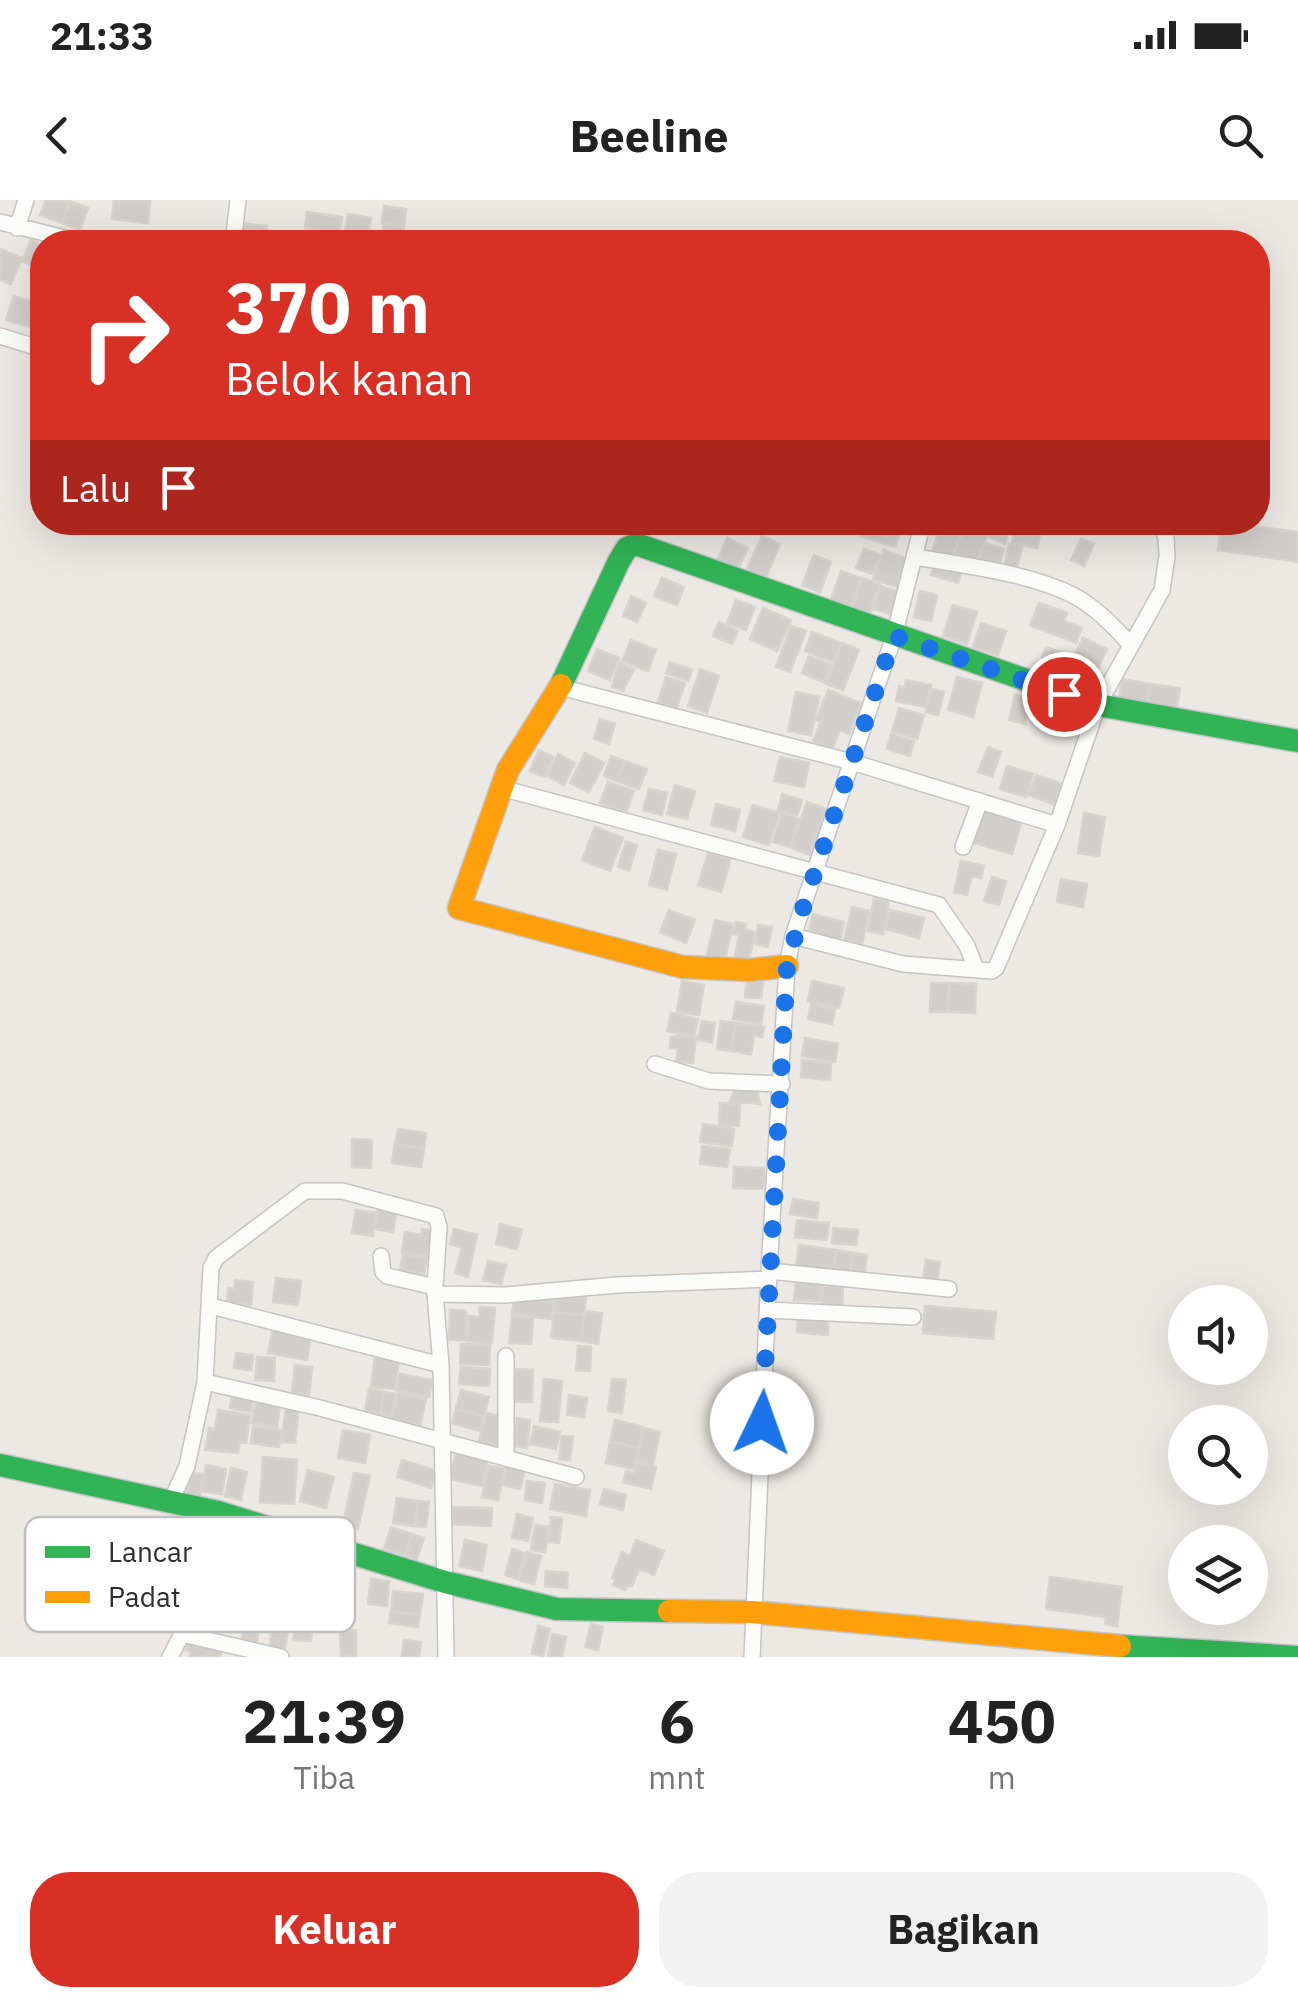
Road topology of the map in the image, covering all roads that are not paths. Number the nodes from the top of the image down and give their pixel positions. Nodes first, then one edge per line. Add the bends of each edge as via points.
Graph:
1 (26, 200) edge
2 (238, 200) edge
3 (0, 222) edge
4 (18, 228) junction
5 (234, 230) edge
6 (30, 231) edge
7 (0, 336) edge
8 (30, 345) edge
9 (920, 535) edge
10 (1165, 535) edge
11 (915, 557) junction
12 (894, 636) junction
13 (1130, 644) junction
14 (560, 687) junction
15 (1098, 705) junction
16 (1298, 741) edge
17 (852, 762) junction
18 (501, 788) junction
19 (980, 802) junction
20 (1058, 825) junction
21 (964, 847) dead end
22 (814, 873) junction
23 (793, 936) junction
24 (787, 966) junction
25 (976, 969) junction
26 (654, 1064) dead end
27 (782, 1084) junction
28 (381, 1256) dead end
29 (769, 1275) junction
30 (949, 1289) dead end
31 (435, 1291) junction
32 (212, 1306) junction
33 (768, 1310) junction
34 (912, 1317) dead end
35 (506, 1356) dead end
36 (441, 1366) junction
37 (205, 1382) junction
38 (441, 1441) junction
39 (506, 1458) junction
40 (0, 1465) edge
41 (576, 1477) dead end
42 (171, 1501) junction
43 (218, 1512) junction
44 (217, 1517) edge
45 (234, 1517) edge
46 (355, 1554) edge
47 (445, 1582) junction
48 (752, 1612) junction
49 (182, 1634) joint
50 (170, 1657) edge
51 (281, 1657) edge
52 (446, 1657) edge
53 (752, 1657) edge
54 (1298, 1657) edge

1 - 4 street
2 - 5 street
3 - 4 street
4 - 6 street
7 - 8 street
9 - 11 street
10 - 13 street via 1162,590
11 - 12 street
11 - 13 street via 1059,590 1106,618
12 - 14 street via 636,544 619,560
12 - 15 street
12 - 17 street
13 - 15 street
14 - 17 street
14 - 18 street
15 - 16 street
15 - 20 street
17 - 19 street
17 - 22 street
18 - 22 street
18 - 24 street via 462,910 683,967
19 - 20 street
19 - 21 street
20 - 25 street via 996,968
22 - 23 street
22 - 25 street via 939,905
23 - 24 street
23 - 25 street via 902,964
24 - 27 street
26 - 27 street via 710,1081
27 - 29 street
28 - 31 street via 387,1276
29 - 30 street
29 - 31 street via 506,1295
29 - 33 street
31 - 32 street via 439,1227 433,1213 311,1190 214,1260
31 - 36 street
32 - 36 street
32 - 37 street
33 - 34 street
33 - 48 street
35 - 39 street
36 - 38 street
37 - 38 street
37 - 42 street via 187,1466
38 - 39 street
38 - 47 street
39 - 41 street
40 - 42 street
42 - 43 street
43 - 44 street
43 - 45 street
46 - 47 street
47 - 48 street via 557,1609
47 - 52 street
48 - 53 street
48 - 54 street
49 - 50 street
49 - 51 street

